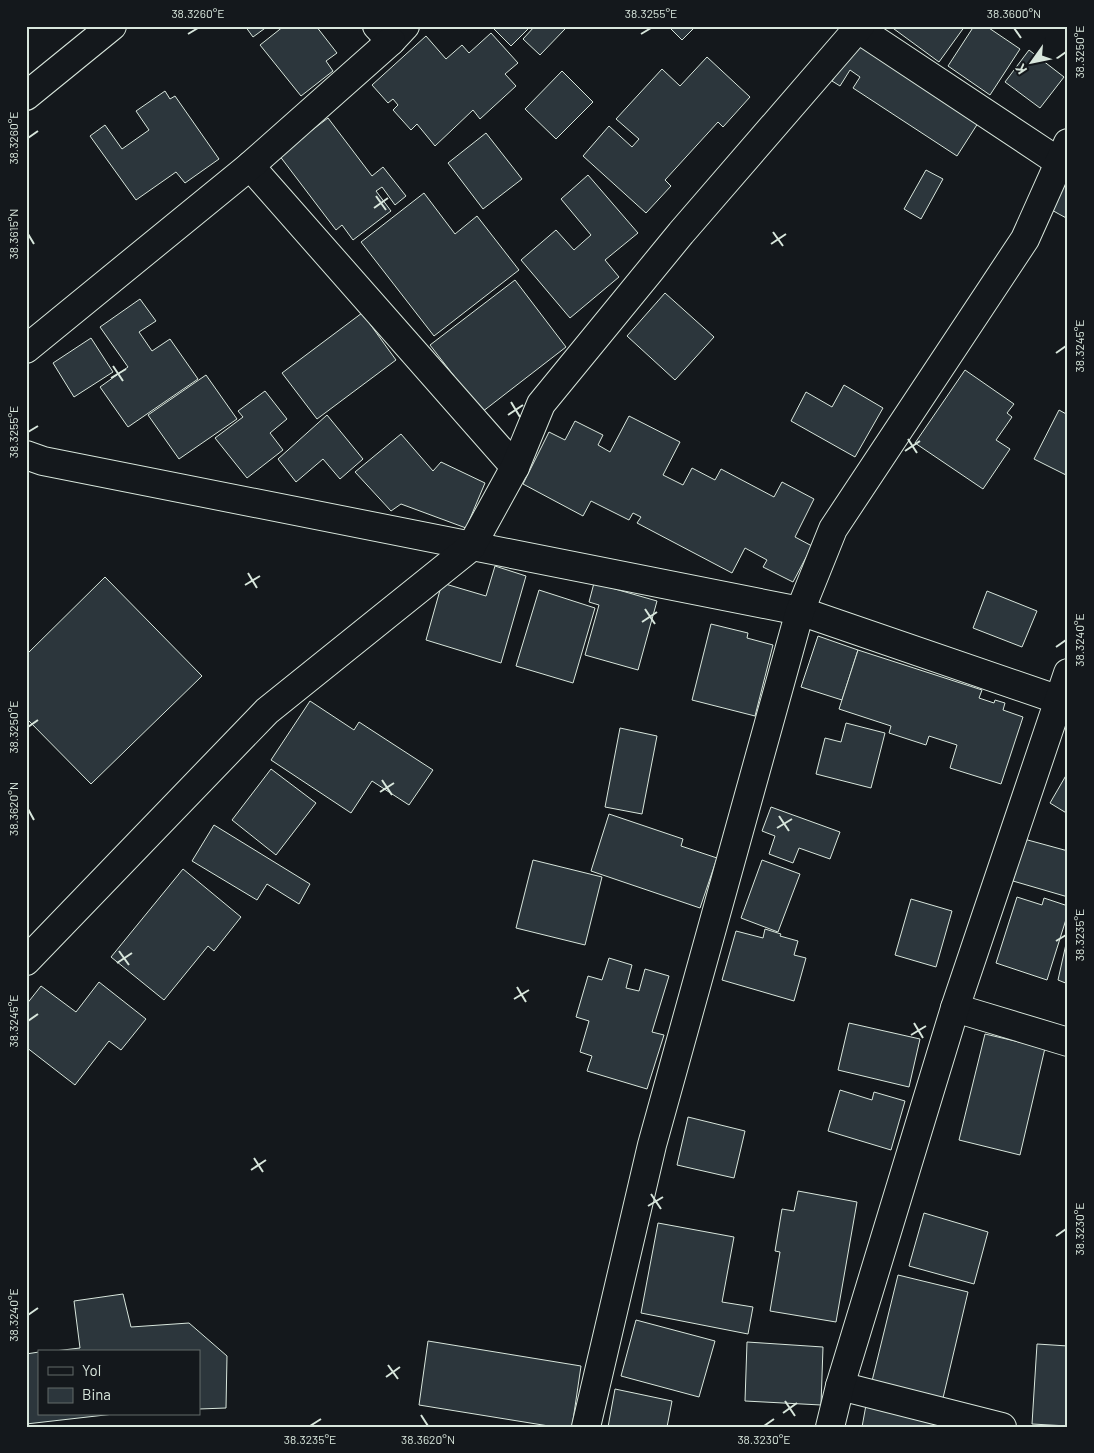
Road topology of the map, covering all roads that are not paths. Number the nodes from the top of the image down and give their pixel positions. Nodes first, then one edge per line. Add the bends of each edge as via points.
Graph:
1 (112, 26) edge
2 (858, 27) edge
3 (391, 31) edge
4 (26, 96) edge
5 (1064, 152) edge
6 (250, 166) junction
7 (26, 349) edge
8 (26, 455) edge
9 (516, 468) junction
10 (471, 547) junction
11 (800, 611) junction
12 (1068, 673) edge
13 (1063, 701) edge
14 (26, 961) edge
15 (955, 1008) junction
16 (1068, 1042) edge
17 (840, 1386) junction
18 (586, 1427) edge
19 (830, 1427) edge
20 (1002, 1427) edge

1 - 4 street
2 - 5 street
2 - 9 street via 681,233 541,404
3 - 6 street
5 - 11 street via 1024,239 833,529
6 - 7 street
6 - 9 street
8 - 10 street
9 - 10 street
10 - 11 street
10 - 14 street via 267,711
11 - 13 street
11 - 18 street via 652,1145
12 - 13 street
13 - 15 street
15 - 16 street
15 - 17 street
17 - 19 street
17 - 20 street

